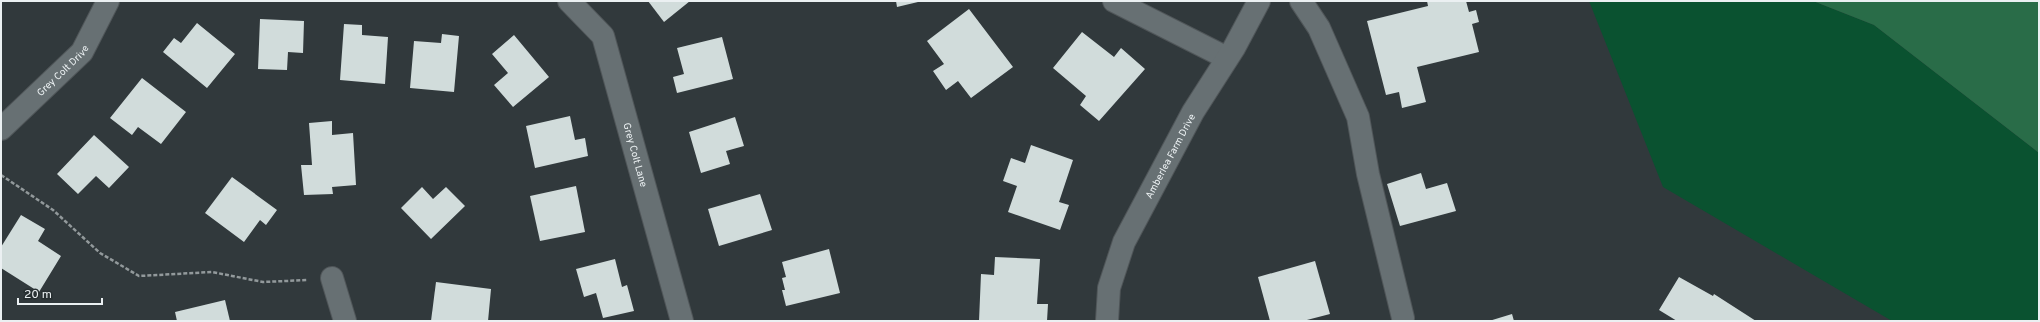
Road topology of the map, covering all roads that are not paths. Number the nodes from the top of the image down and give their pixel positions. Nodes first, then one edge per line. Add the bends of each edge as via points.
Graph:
1 (108, 1) edge
2 (569, 1) edge
3 (1114, 1) edge
4 (1259, 1) edge
5 (1301, 1) edge
6 (1228, 58) junction
7 (1, 129) edge
8 (332, 278) road end
9 (1403, 318) dead end
10 (344, 321) edge
11 (682, 321) edge
12 (1107, 321) edge

1 - 7 street, Grey Colt Drive via 82,52
2 - 11 street, Grey Colt Lane via 603,36
3 - 6 street
4 - 6 street, Amberlea Farm Drive
5 - 9 street via 1319,28 1358,117 1368,174
6 - 12 street, Amberlea Farm Drive via 1193,112 1124,242 1110,288
8 - 10 street

